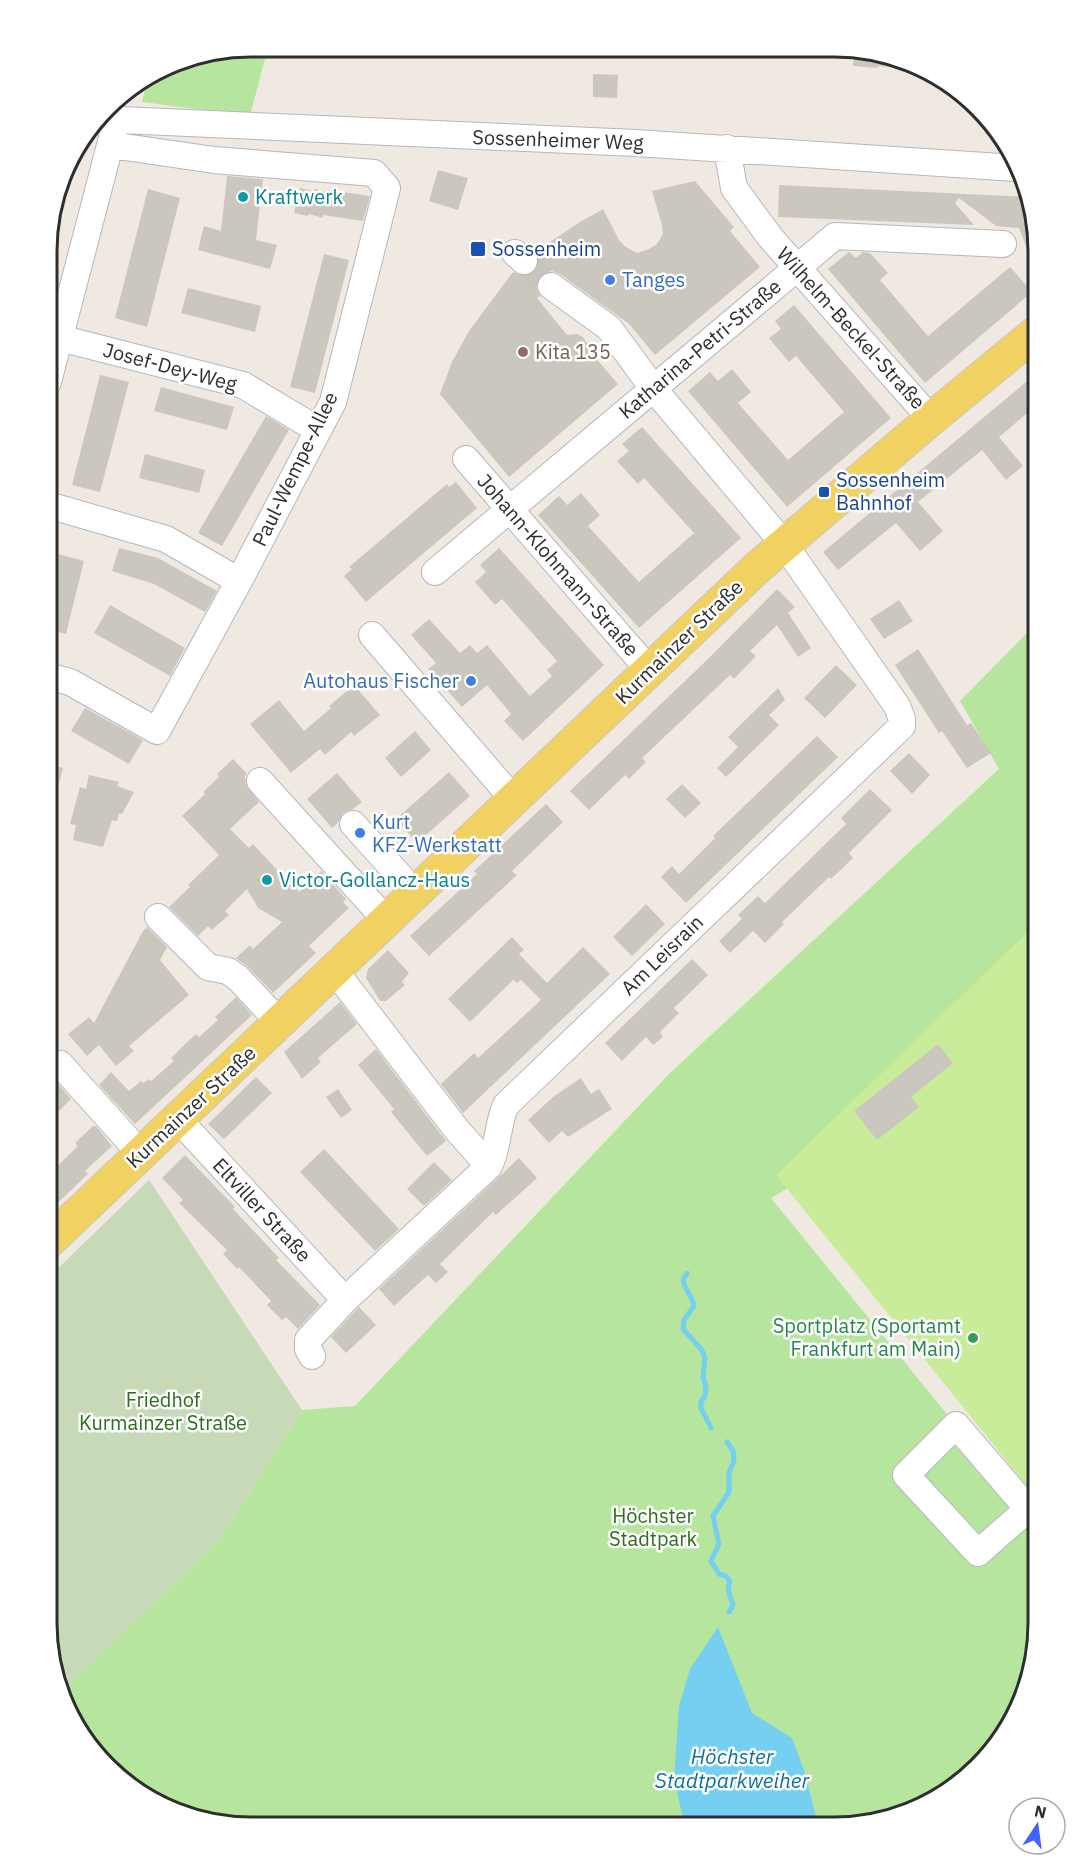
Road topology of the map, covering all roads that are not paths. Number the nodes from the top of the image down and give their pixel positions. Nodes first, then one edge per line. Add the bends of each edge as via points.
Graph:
1 (109, 128) edge
2 (286, 128) junction
3 (727, 148) junction
4 (274, 165) junction
5 (1009, 168) edge
6 (1003, 244) dead end
7 (798, 267) junction
8 (551, 286) tunnel mouth
9 (57, 326) edge
10 (57, 338) edge
11 (1028, 339) edge
12 (653, 388) junction
13 (931, 419) junction
14 (318, 430) junction
15 (466, 459) dead end
16 (57, 508) edge
17 (509, 509) junction
18 (784, 544) junction
19 (435, 572) dead end
20 (239, 581) junction
21 (372, 636) dead end
22 (650, 671) junction
23 (57, 678) edge
24 (260, 781) dead end
25 (514, 800) junction
26 (352, 825) dead end
27 (416, 894) junction
28 (158, 917) dead end
29 (387, 921) junction
30 (335, 971) junction
31 (280, 1023) junction
32 (60, 1064) dead end
33 (178, 1119) junction
34 (141, 1154) junction
35 (489, 1166) junction
36 (57, 1234) edge
37 (345, 1300) junction
38 (312, 1356) dead end
39 (1028, 1509) edge
40 (1028, 1518) edge

1 - 2 street, Sossenheimer Weg
1 - 4 street via 214,160
1 - 9 street
2 - 3 street, Sossenheimer Weg
2 - 4 street
3 - 5 street, Sossenheimer Weg
3 - 7 street, Wilhelm-Beckel-Straße via 734,188
4 - 14 street, Paul-Wempe-Allee via 374,173 387,189 333,402
6 - 7 street, Katharina-Petri-Straße via 834,236
7 - 12 street, Katharina-Petri-Straße
7 - 13 street, Wilhelm-Beckel-Straße
8 - 12 street via 609,328
10 - 14 street, Josef-Dey-Weg via 243,385
11 - 13 main road, Kurmainzer Straße
12 - 17 street, Katharina-Petri-Straße
12 - 18 street
13 - 18 main road, Kurmainzer Straße
14 - 20 street, Paul-Wempe-Allee
15 - 17 street, Johann-Klohmann-Straße
16 - 20 street via 166,539
17 - 19 street, Katharina-Petri-Straße
17 - 22 street, Johann-Klohmann-Straße
18 - 22 main road, Kurmainzer Straße
18 - 35 street, Am Leisrain via 897,706 902,726 506,1105
20 - 23 street, Paul-Wempe-Allee via 158,730
21 - 25 street
22 - 25 main road, Kurmainzer Straße
24 - 29 street
25 - 27 main road, Kurmainzer Straße
26 - 27 street
27 - 29 main road, Kurmainzer Straße
28 - 31 street via 208,967 228,971 238,978
29 - 30 main road, Kurmainzer Straße
30 - 31 main road, Kurmainzer Straße
30 - 35 street
31 - 33 main road, Kurmainzer Straße
32 - 34 street
33 - 34 main road, Kurmainzer Straße
33 - 37 street, Eltviller Straße
34 - 36 main road, Kurmainzer Straße
35 - 37 street, Am Leisrain
37 - 38 street, Am Leisrain via 308,1340
39 - 40 street via 956,1425 906,1475 978,1553

